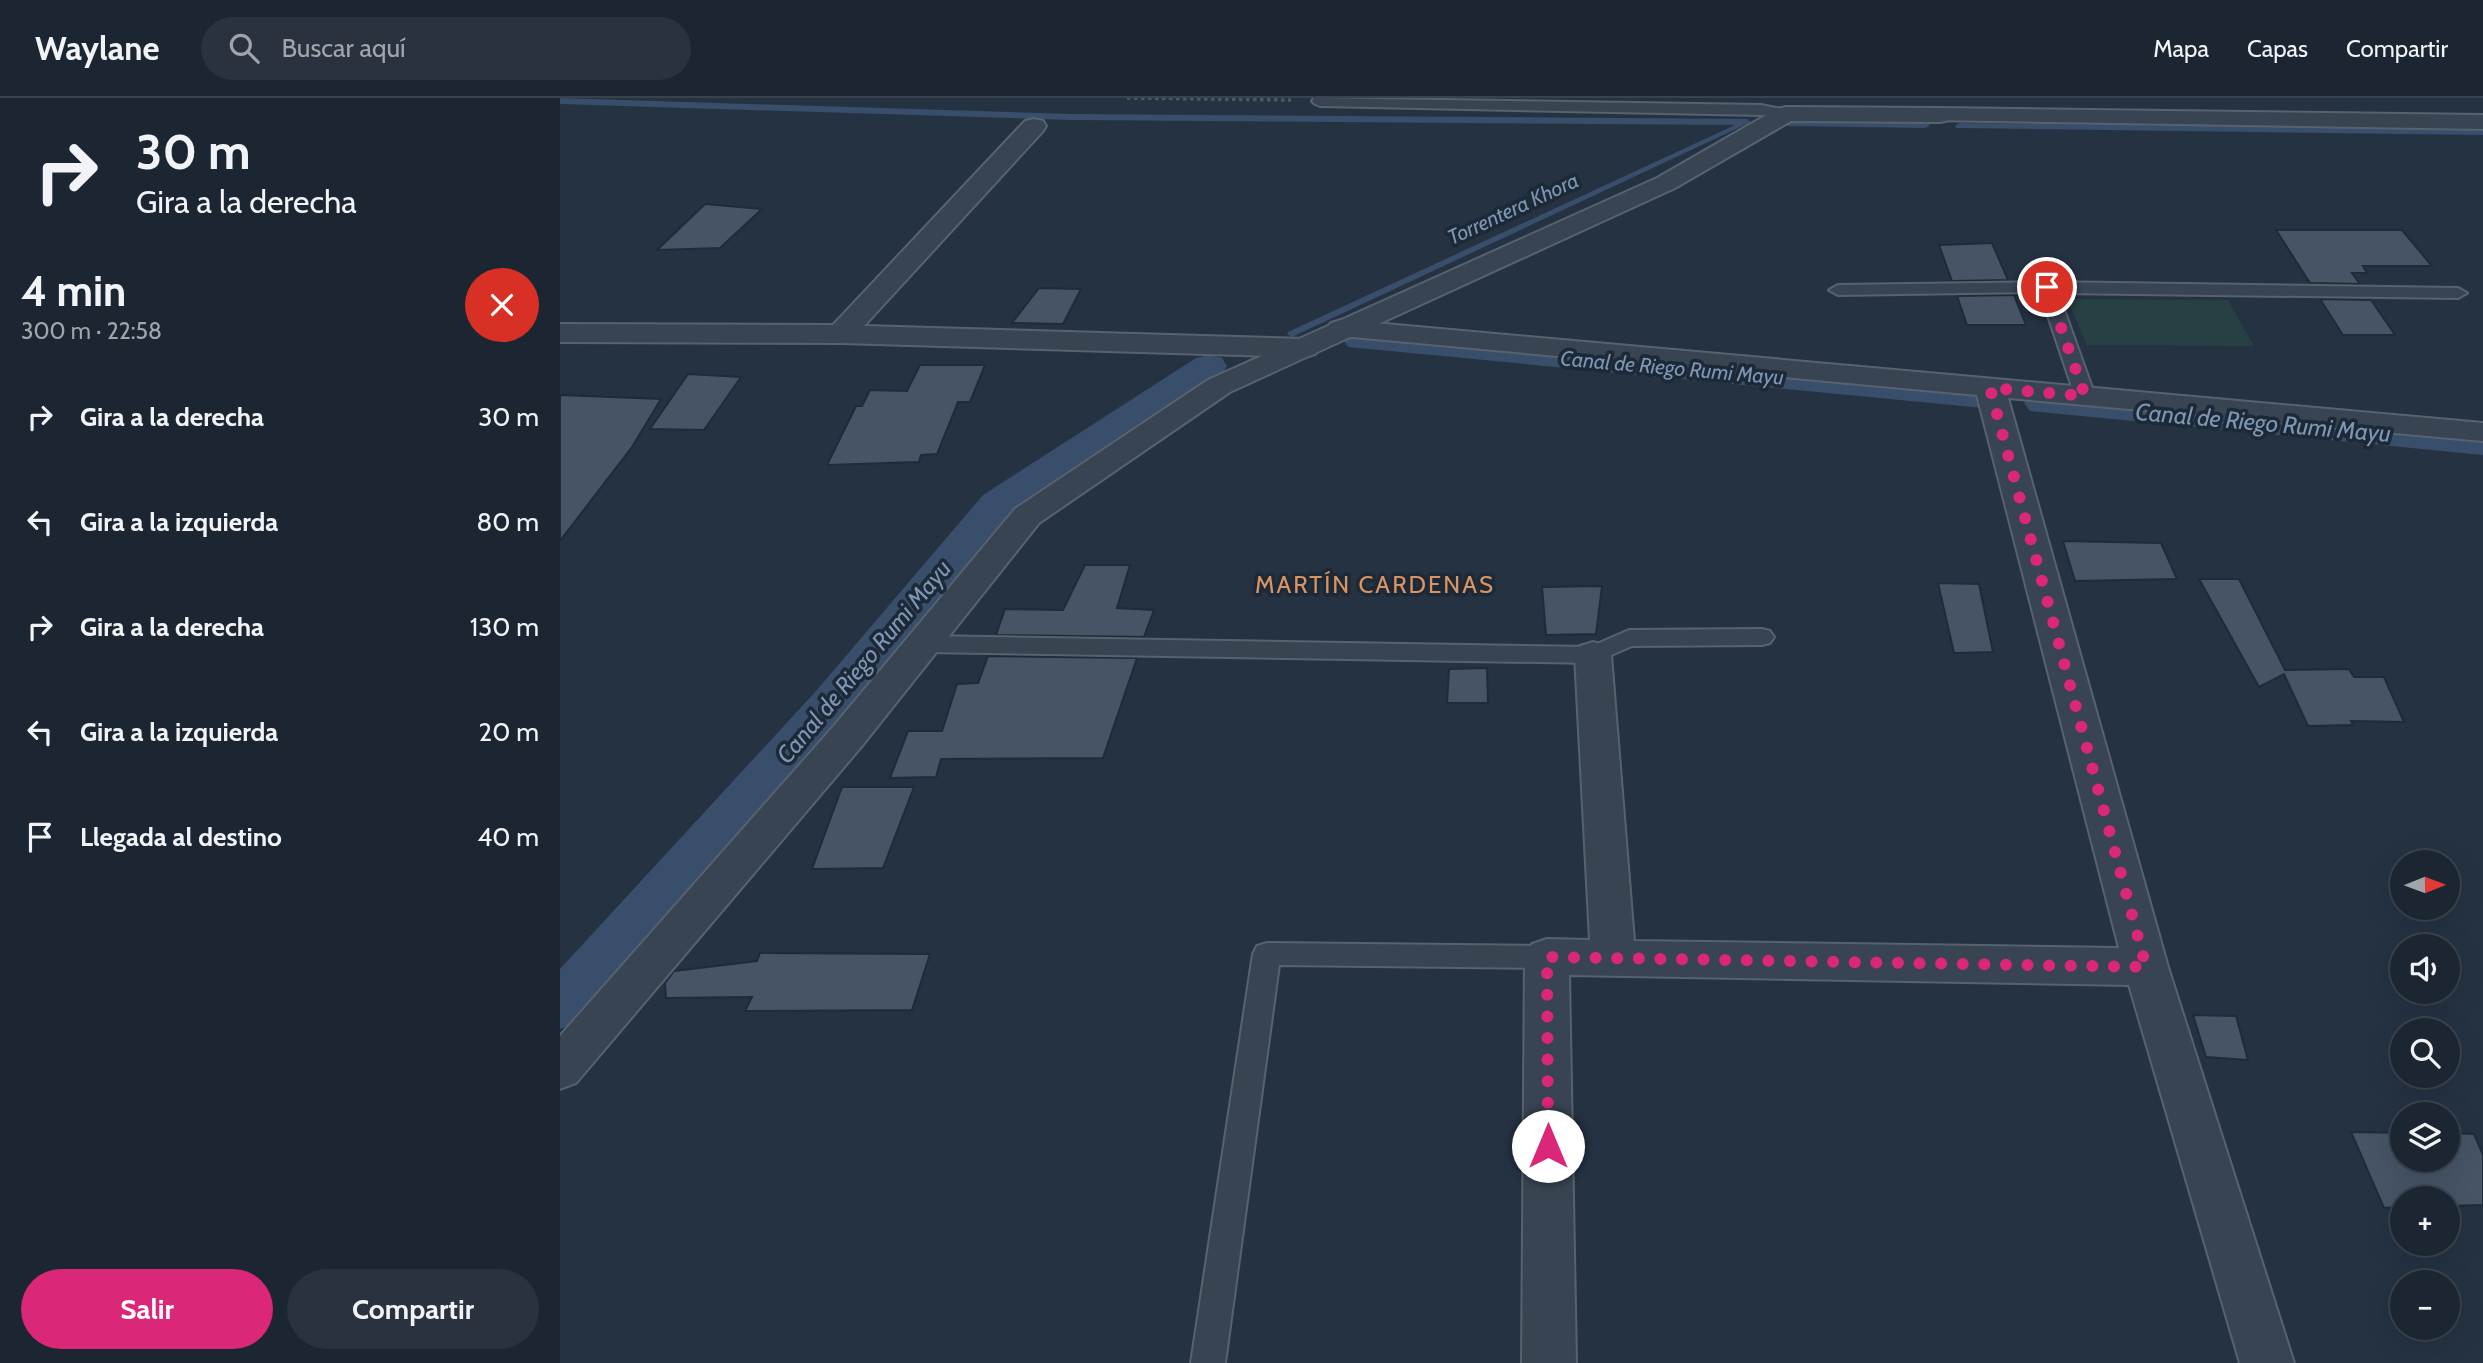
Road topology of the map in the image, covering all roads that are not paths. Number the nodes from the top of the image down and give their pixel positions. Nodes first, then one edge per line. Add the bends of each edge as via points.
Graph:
1 (1320, 101) road end
2 (1942, 115) edge
3 (1772, 122) junction
4 (2483, 122) edge
5 (1034, 126) dead end
6 (2483, 140) edge
7 (2047, 287) junction
8 (1838, 290) dead end
9 (2458, 293) dead end
10 (1341, 329) junction
11 (560, 333) edge
12 (841, 334) junction
13 (1305, 348) junction
14 (1990, 388) junction
15 (2085, 396) junction
16 (2483, 432) edge
17 (1762, 637) dead end
18 (925, 644) junction
19 (1593, 655) junction
20 (1547, 957) junction
21 (1613, 958) junction
22 (2146, 967) junction
23 (560, 1069) edge
24 (1208, 1363) edge
25 (1549, 1363) edge
26 (2267, 1363) edge

1 - 3 lane via 1761,110
2 - 3 street
2 - 4 street
2 - 6 street
3 - 10 street via 1667,183
5 - 12 street
7 - 8 lane
7 - 9 lane
7 - 15 lane
10 - 13 street
10 - 14 street
11 - 12 street
12 - 13 street
13 - 18 street via 1219,386 1027,516
14 - 15 street
14 - 22 street
15 - 16 street
17 - 19 lane via 1629,638
18 - 19 lane
18 - 23 street
19 - 21 street
20 - 21 street
20 - 24 lane via 1267,954
20 - 25 street
21 - 22 street
22 - 26 street

